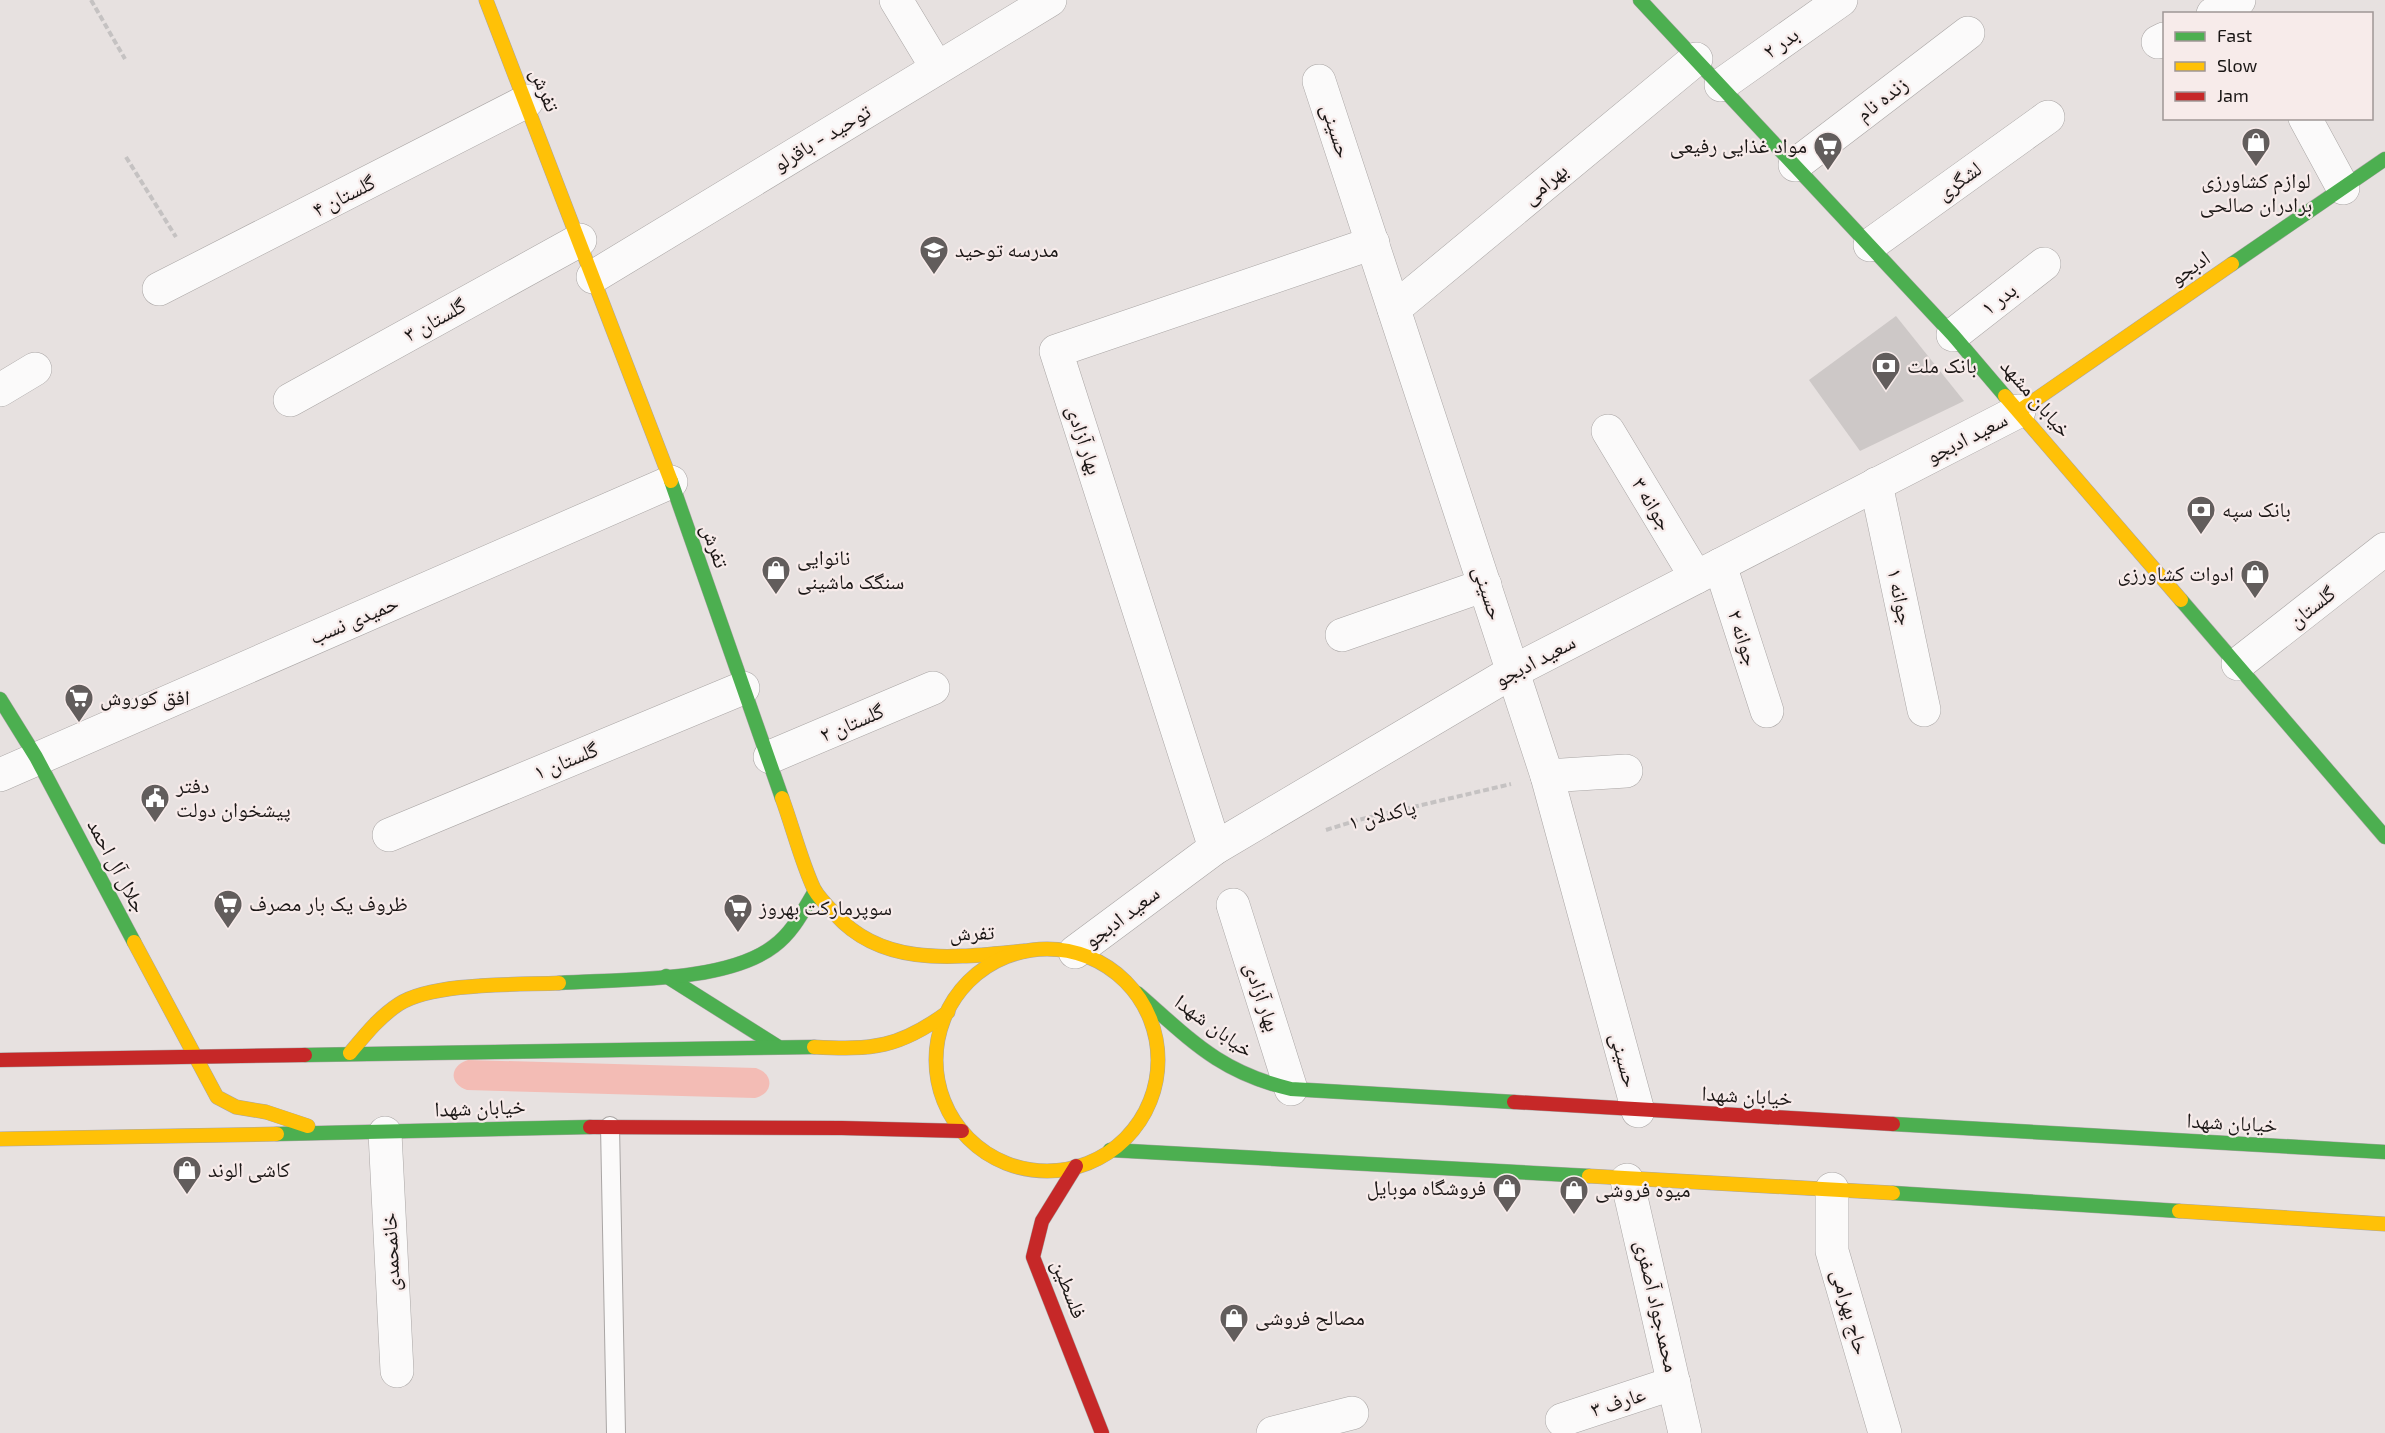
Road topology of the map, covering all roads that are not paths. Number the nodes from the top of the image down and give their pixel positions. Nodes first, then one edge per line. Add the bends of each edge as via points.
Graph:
1 (486, 0) edge
2 (896, 0) edge
3 (1050, 0) edge
4 (1640, 0) edge
5 (1842, 0) edge
6 (2240, 0) edge
7 (2217, 12) edge
8 (1968, 33) dead end
9 (1696, 58) junction
10 (937, 68) junction
11 (1319, 81) dead end
12 (1721, 85) junction
13 (527, 101) junction
14 (2048, 117) dead end
15 (2306, 120) edge
16 (2385, 159) edge
17 (1795, 165) junction
18 (2343, 188) junction
19 (580, 240) junction
20 (1373, 243) junction
21 (1870, 245) junction
22 (2044, 264) dead end
23 (593, 277) junction
24 (159, 290) dead end
25 (1394, 309) junction
26 (1953, 335) junction
27 (35, 369) dead end
28 (0, 390) edge
29 (290, 400) dead end
30 (2019, 411) junction
31 (1608, 431) dead end
32 (671, 482) junction
33 (1876, 484) junction
34 (2385, 549) edge
35 (1708, 571) junction
36 (1485, 585) junction
37 (1342, 635) dead end
38 (2238, 664) junction
39 (1514, 671) junction
40 (743, 688) junction
41 (933, 688) dead end
42 (0, 699) edge
43 (1924, 710) dead end
44 (1767, 711) dead end
45 (36, 757) junction
46 (770, 757) junction
47 (1626, 771) dead end
48 (0, 775) edge
49 (1547, 776) junction
50 (389, 834) dead end
51 (2385, 837) edge
52 (1215, 848) junction
53 (815, 891) junction
54 (1233, 905) dead end
55 (1024, 951) junction
56 (1075, 952) junction
57 (666, 976) junction
58 (1137, 993) junction
59 (948, 1012) junction
60 (777, 1046) junction
61 (350, 1053) junction
62 (194, 1055) junction
63 (0, 1059) edge
64 (1291, 1089) junction
65 (1638, 1111) junction
66 (610, 1126) junction
67 (962, 1131) junction
68 (385, 1133) junction
69 (330, 1134) junction
70 (0, 1138) edge
71 (1110, 1150) junction
72 (2385, 1152) edge
73 (1076, 1166) junction
74 (1628, 1180) junction
75 (1832, 1190) junction
76 (2385, 1224) edge
77 (397, 1371) dead end
78 (1674, 1383) junction
79 (1352, 1413) dead end
80 (1562, 1420) dead end
81 (616, 1433) edge
82 (1102, 1433) edge
83 (1273, 1433) edge
84 (1685, 1433) edge
85 (1885, 1433) edge

1 - 13 main road, تفرش
2 - 10 street
3 - 10 street, توحید - باقرلو
4 - 9 main road, خیابان مشهد
5 - 12 street, بدر ۲
6 - 7 street
8 - 17 street, زنده نام
9 - 12 main road, خیابان مشهد
9 - 25 street, بهرامی
10 - 23 street, توحید - باقرلو
11 - 20 street, حسینی
12 - 17 main road, خیابان مشهد
13 - 19 main road, تفرش
13 - 24 street, گلستان ۴
14 - 21 street, لشگری
15 - 18 street
16 - 18 main road, ادبجو
17 - 21 main road, خیابان مشهد
18 - 30 main road, ادبجو
19 - 23 main road, تفرش
19 - 29 street, گلستان ۳
20 - 25 street, حسینی
20 - 52 street, بهار آزادی via 1056,351
21 - 26 main road, خیابان مشهد
22 - 26 street, بدر ۱
23 - 32 main road, تفرش
25 - 36 street, حسینی
26 - 30 main road, خیابان مشهد
27 - 28 street
30 - 33 street, سعید ادبجو
30 - 38 main road, خیابان مشهد
31 - 35 street, جوانه ۳
32 - 40 main road, تفرش
32 - 45 street, حمیدی نسب
33 - 35 street, سعید ادبجو
33 - 43 street, جوانه ۱
34 - 38 street, گلستان
35 - 39 street, سعید ادبجو
35 - 44 street, جوانه ۲
36 - 37 street
36 - 39 street, حسینی
38 - 51 main road, خیابان مشهد
39 - 49 street, حسینی
39 - 52 street, سعید ادبجو
40 - 46 main road, تفرش
40 - 50 street, گلستان ۱
41 - 46 street, گلستان ۲
42 - 45 main road, جلال آل احمد
45 - 48 street, حمیدی نسب
45 - 62 main road, جلال آل احمد
46 - 53 main road, تفرش
47 - 49 street
49 - 65 street, حسینی
52 - 56 street, سعید ادبجو
53 - 55 main road, تفرش via 841,922 867,941 899,953 962,956
53 - 57 main road via 793,928 757,958 729,968
54 - 64 street, بهار آزادی
55 - 56 main road, تفرش
55 - 59 main road via 979,972 961,990
56 - 58 main road, خیابان شهدا via 1109,968
57 - 60 main road
57 - 61 main road via 441,990 401,1003 374,1024
58 - 64 main road, خیابان شهدا via 1224,1064 1254,1080
58 - 71 main road via 1155,1035 1157,1077 1144,1113 1129,1134
59 - 60 main road via 914,1036 890,1045
59 - 67 main road via 937,1048 937,1073 948,1110
60 - 61 main road
61 - 62 main road
62 - 63 main road
62 - 69 main road, جلال آل احمد via 211,1089 225,1103 290,1119
64 - 65 main road, خیابان شهدا
65 - 72 main road, خیابان شهدا
66 - 67 main road, خیابان شهدا
66 - 68 main road, خیابان شهدا
66 - 81 lane
67 - 73 main road via 980,1148 1014,1166 1051,1170
68 - 69 main road, خیابان شهدا
68 - 77 street, خانمحمدی
69 - 70 main road, خیابان شهدا
71 - 73 main road
71 - 74 main road
73 - 82 main road, فلسطین via 1037,1228 1034,1257
74 - 75 main road
74 - 78 street, محمدجواد آصفری
75 - 76 main road
75 - 85 street, حاج بهرامی via 1832,1251
78 - 80 street, عارف ۳
78 - 84 street, محمدجواد آصفری
79 - 83 street

